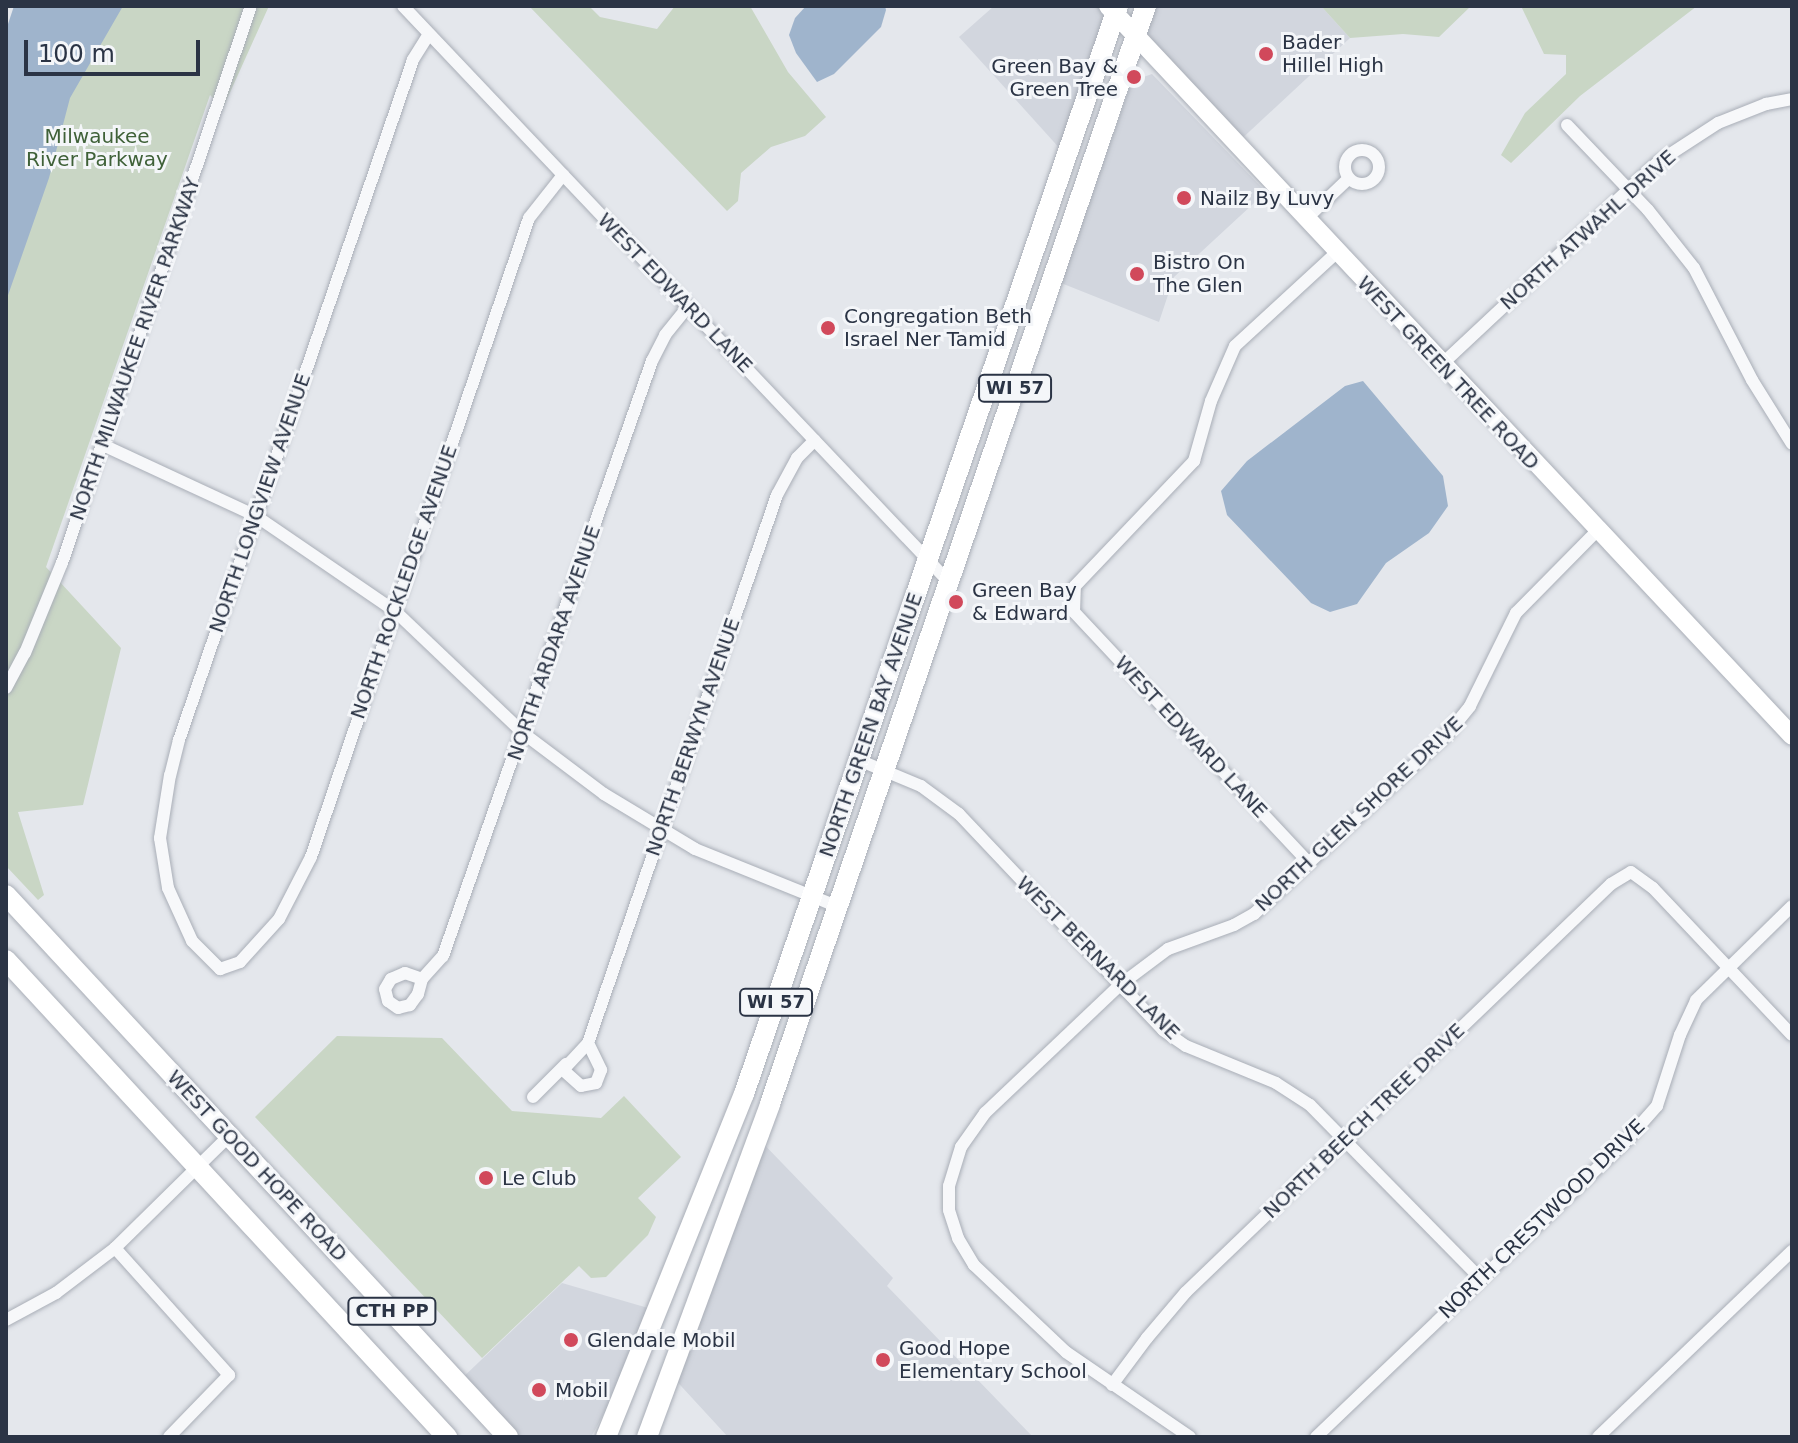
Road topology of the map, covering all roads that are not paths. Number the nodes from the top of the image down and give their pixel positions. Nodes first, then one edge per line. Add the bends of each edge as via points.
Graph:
1 (251, 6) edge
2 (403, 6) edge
3 (1146, 6) edge
4 (1114, 9) edge
5 (429, 34) junction
6 (1135, 35) junction
7 (1792, 99) edge
8 (1567, 125) dead end
9 (563, 175) junction
10 (1349, 178) dead end
11 (1628, 188) junction
12 (1306, 219) junction
13 (1336, 253) junction
14 (688, 307) junction
15 (1441, 365) junction
16 (815, 440) junction
17 (1792, 444) edge
18 (103, 445) junction
19 (256, 516) junction
20 (1597, 531) junction
21 (927, 560) junction
22 (947, 580) junction
23 (395, 611) junction
24 (6, 688) edge
25 (523, 733) junction
26 (1792, 736) edge
27 (861, 761) junction
28 (883, 770) junction
29 (662, 830) junction
30 (1309, 863) junction
31 (6, 895) edge
32 (812, 897) junction
33 (836, 906) junction
34 (1792, 906) edge
35 (6, 960) edge
36 (1728, 967) junction
37 (220, 969) joint
38 (422, 979) dead end
39 (1120, 985) junction
40 (1792, 1035) edge
41 (588, 1043) junction
42 (566, 1064) junction
43 (533, 1097) dead end
44 (229, 1136) junction
45 (1346, 1138) junction
46 (198, 1166) junction
47 (115, 1248) junction
48 (1792, 1251) edge
49 (1480, 1278) junction
50 (6, 1320) edge
51 (641, 1346) junction
52 (1112, 1385) junction
53 (169, 1437) edge
54 (447, 1437) edge
55 (508, 1437) edge
56 (591, 1437) edge
57 (606, 1437) edge
58 (647, 1437) edge
59 (1190, 1437) edge
60 (1316, 1437) edge
61 (1598, 1437) edge

1 - 18 street, NORTH MILWAUKEE RIVER PARKWAY
2 - 5 street, WEST EDWARD LANE
3 - 6 main road, NORTH GREEN BAY AVENUE / WI 57
4 - 6 street, WEST GREEN TREE ROAD
4 - 21 main road, NORTH GREEN BAY AVENUE / WI 57
5 - 9 street, WEST EDWARD LANE
5 - 19 street, NORTH LONGVIEW AVENUE via 413,60
6 - 12 street, WEST GREEN TREE ROAD
6 - 22 main road, NORTH GREEN BAY AVENUE / WI 57
7 - 11 street, NORTH ATWAHL DRIVE via 1718,123
8 - 11 street
9 - 14 street, WEST EDWARD LANE
9 - 23 street, NORTH ROCKLEDGE AVENUE via 529,218
10 - 12 street
11 - 15 street, NORTH ATWAHL DRIVE
11 - 17 street via 1694,268
12 - 13 street, WEST GREEN TREE ROAD
13 - 15 street, WEST GREEN TREE ROAD
13 - 30 street, WEST EDWARD LANE via 1235,346 1211,401 1194,461 1075,586 1074,612
14 - 16 street, WEST EDWARD LANE
14 - 25 street, NORTH ARDARA AVENUE via 652,361
15 - 20 street, WEST GREEN TREE ROAD
16 - 21 street, WEST EDWARD LANE
16 - 29 street, NORTH BERWYN AVENUE via 797,458 777,495
18 - 19 street
18 - 24 street, NORTH MILWAUKEE RIVER PARKWAY via 42,613
19 - 23 street
19 - 37 street, NORTH LONGVIEW AVENUE via 179,740 160,838 176,909 192,941
20 - 26 street, WEST GREEN TREE ROAD
20 - 30 street, NORTH GLEN SHORE DRIVE via 1516,613 1462,718
21 - 22 street, WEST EDWARD LANE
21 - 27 main road, NORTH GREEN BAY AVENUE / WI 57
22 - 28 main road, NORTH GREEN BAY AVENUE / WI 57
23 - 25 street
23 - 37 street, NORTH ROCKLEDGE AVENUE via 311,857 291,900 251,951 232,967
25 - 29 street
25 - 38 street, NORTH ARDARA AVENUE via 454,931 435,968
27 - 28 street, WEST BERNARD LANE
27 - 32 main road, NORTH GREEN BAY AVENUE / WI 57
28 - 33 main road, NORTH GREEN BAY AVENUE / WI 57
28 - 39 street, WEST BERNARD LANE via 921,786 959,814
29 - 32 street
29 - 41 street, NORTH BERWYN AVENUE
30 - 39 street, NORTH GLEN SHORE DRIVE via 1254,914 1168,949
31 - 44 main road, WEST GOOD HOPE ROAD / CTH PP
32 - 33 street
32 - 51 main road, NORTH GREEN BAY AVENUE / WI 57 via 744,1094
33 - 58 main road, NORTH GREEN BAY AVENUE / WI 57 via 770,1104
34 - 36 street, NORTH CRESTWOOD DRIVE
35 - 46 main road, CTH PP
36 - 40 street
36 - 45 street, NORTH BEECH TREE DRIVE via 1631,872 1611,884
36 - 49 street, NORTH CRESTWOOD DRIVE via 1696,1000 1657,1106
39 - 45 street, WEST BERNARD LANE via 1186,1046 1276,1083
39 - 52 street, NORTH GLEN SHORE DRIVE via 985,1113 961,1147 949,1186 952,1224 974,1265 1033,1324
41 - 42 street, NORTH BERWYN AVENUE
41 - 42 street via 601,1070 596,1083 575,1083 566,1076
42 - 43 street, NORTH BERWYN AVENUE
44 - 46 street
44 - 55 main road, WEST GOOD HOPE ROAD / CTH PP
45 - 49 street, WEST BERNARD LANE
45 - 52 street, NORTH BEECH TREE DRIVE via 1186,1292
46 - 47 street
46 - 54 main road, CTH PP
47 - 50 street via 56,1293
47 - 53 street via 229,1375
48 - 61 street
49 - 60 street, NORTH CRESTWOOD DRIVE
51 - 56 main road
51 - 57 main road, NORTH GREEN BAY AVENUE / WI 57
52 - 59 street

